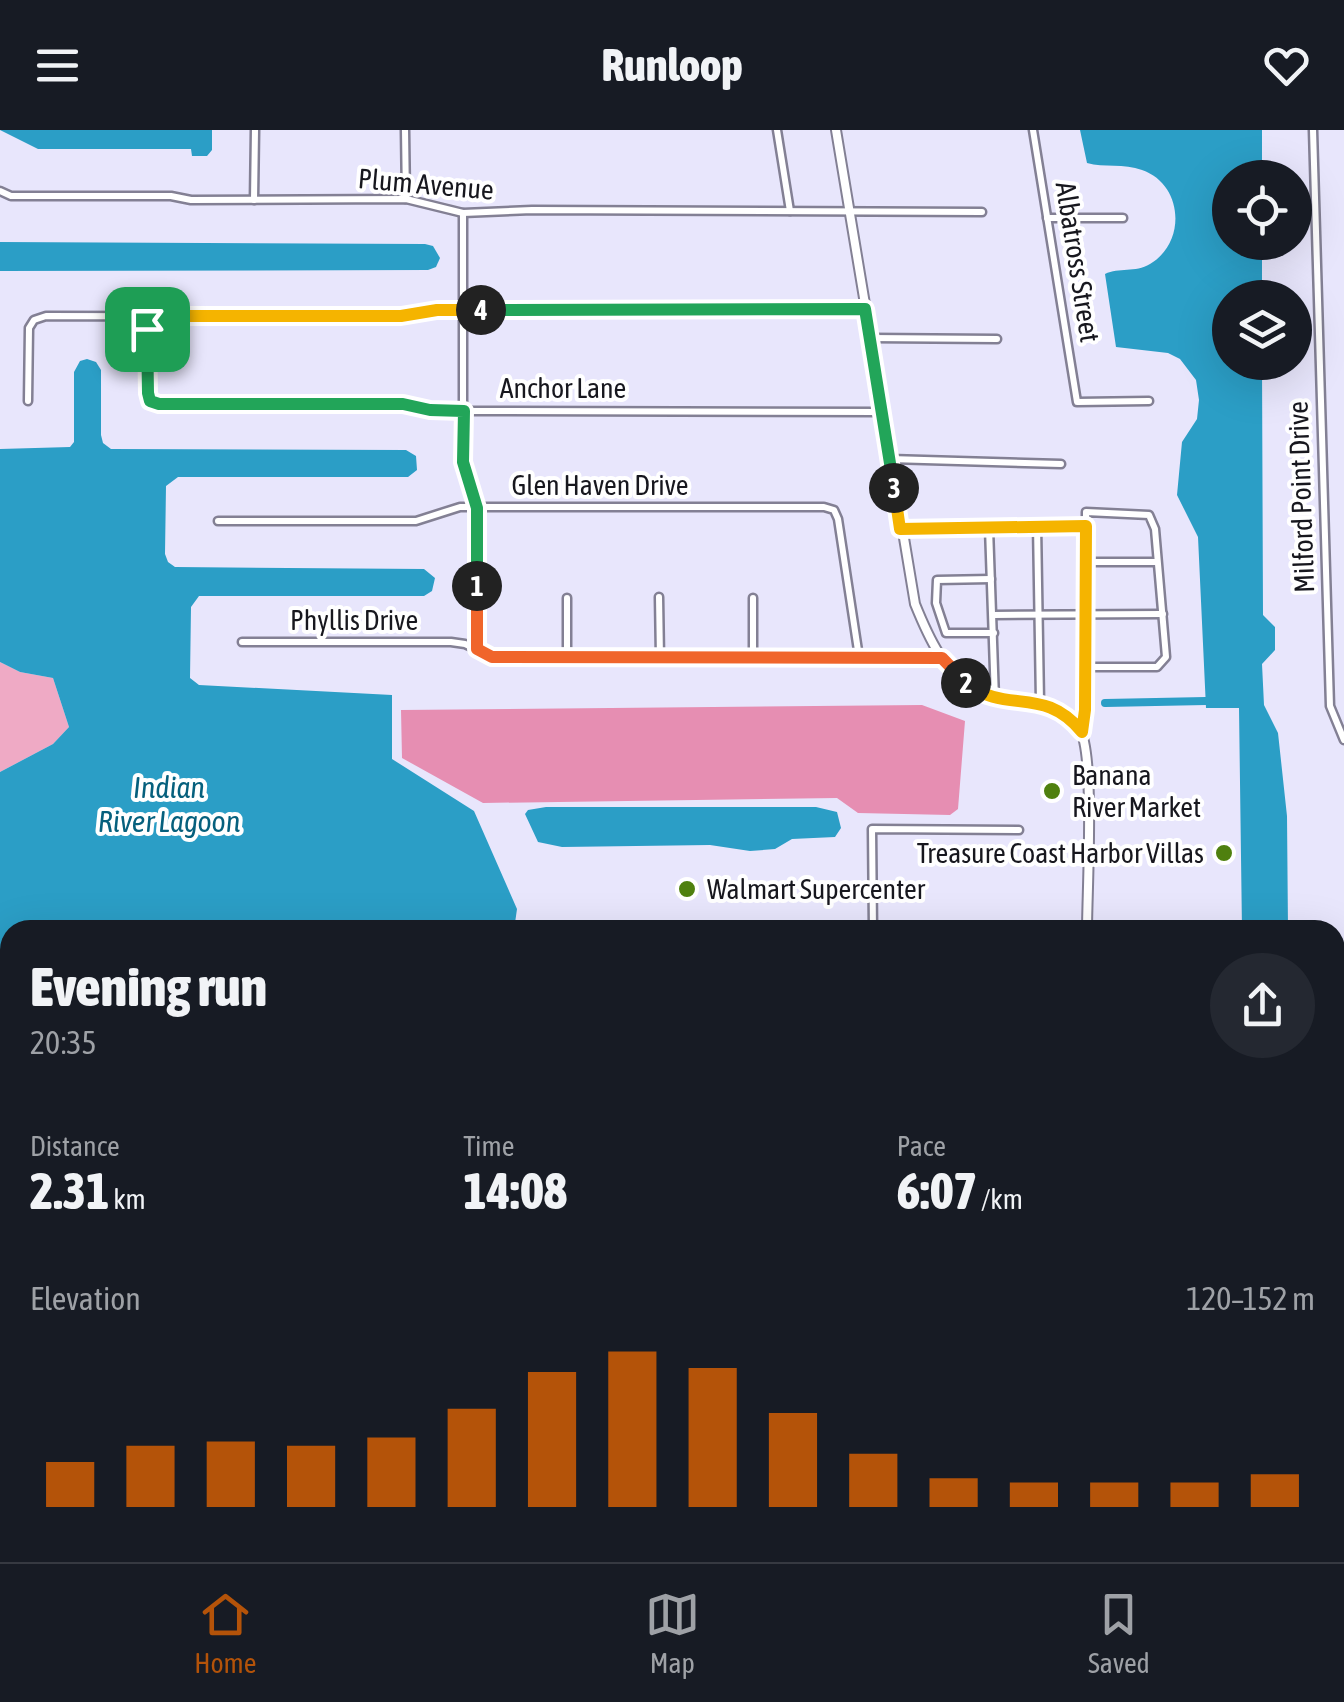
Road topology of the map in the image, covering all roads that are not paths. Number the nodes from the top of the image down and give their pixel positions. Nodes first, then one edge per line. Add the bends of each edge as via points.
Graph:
1 (255, 130) edge
2 (405, 130) edge
3 (778, 130) edge
4 (836, 130) edge
5 (1033, 130) edge
6 (1314, 130) edge
7 (0, 191) edge
8 (254, 200) junction
9 (406, 200) junction
10 (790, 211) junction
11 (982, 212) dead end
12 (850, 213) junction
13 (463, 214) junction
14 (1048, 218) junction
15 (1122, 218) dead end
16 (865, 309) junction
17 (464, 310) junction
18 (146, 316) junction
19 (870, 338) junction
20 (997, 339) dead end
21 (28, 401) dead end
22 (1149, 402) dead end
23 (464, 411) junction
24 (882, 412) junction
25 (889, 459) junction
26 (1060, 464) dead end
27 (477, 508) junction
28 (218, 521) dead end
29 (1037, 526) junction
30 (1086, 526) junction
31 (990, 528) junction
32 (900, 529) junction
33 (1086, 562) junction
34 (1156, 562) junction
35 (992, 579) junction
36 (659, 597) dead end
37 (567, 598) dead end
38 (752, 598) dead end
39 (993, 614) junction
40 (1038, 614) junction
41 (1085, 614) junction
42 (1163, 614) junction
43 (994, 632) junction
44 (242, 642) dead end
45 (477, 649) junction
46 (753, 657) junction
47 (859, 657) junction
48 (567, 658) junction
49 (660, 658) junction
50 (942, 658) junction
51 (1085, 666) junction
52 (995, 699) junction
53 (1040, 702) junction
54 (1082, 732) junction
55 (1344, 740) edge
56 (1019, 830) dead end
57 (872, 920) edge
58 (1087, 920) edge

1 - 8 street
2 - 9 street
3 - 10 street
4 - 12 street
5 - 14 street, Albatross Street
6 - 55 street, Milford Point Drive via 1330,706
7 - 8 street, Plum Avenue
8 - 9 street, Plum Avenue
9 - 13 street, Plum Avenue
10 - 12 street, Plum Avenue
10 - 13 street, Plum Avenue
11 - 12 street, Plum Avenue
12 - 16 street
13 - 17 street
14 - 15 street
14 - 22 street, Albatross Street via 1077,402
16 - 17 street
16 - 19 street
17 - 18 street
17 - 23 street
18 - 21 street via 34,320
18 - 23 street, Anchor Lane via 150,401 159,404 403,404
19 - 20 street
19 - 24 street
23 - 24 street, Anchor Lane
23 - 27 street via 463,462
24 - 25 street
25 - 26 street
25 - 32 street
27 - 28 street, Glen Haven Drive via 416,521
27 - 45 street
27 - 47 street, Glen Haven Drive via 830,508 838,519
29 - 30 street
29 - 31 street
29 - 40 street
30 - 33 street
30 - 34 street via 1086,512 1144,512 1155,528
31 - 32 street
31 - 35 street
32 - 50 street via 915,604
33 - 34 street
33 - 41 street
34 - 42 street
35 - 39 street
35 - 43 street via 937,580 936,603 946,633
36 - 49 street
37 - 48 street
38 - 46 street
39 - 40 street
39 - 43 street
40 - 41 street
40 - 53 street
41 - 42 street
41 - 51 street
42 - 51 street via 1166,656 1157,667
43 - 52 street
44 - 45 street, Phyllis Drive via 451,642
45 - 48 street, Phyllis Drive via 492,657
46 - 47 street, Phyllis Drive
46 - 49 street, Phyllis Drive
47 - 50 street, Phyllis Drive
48 - 49 street, Phyllis Drive
50 - 52 street via 959,678
51 - 54 street
52 - 53 street
53 - 54 street
54 - 58 street via 1088,767
56 - 57 street via 872,829

